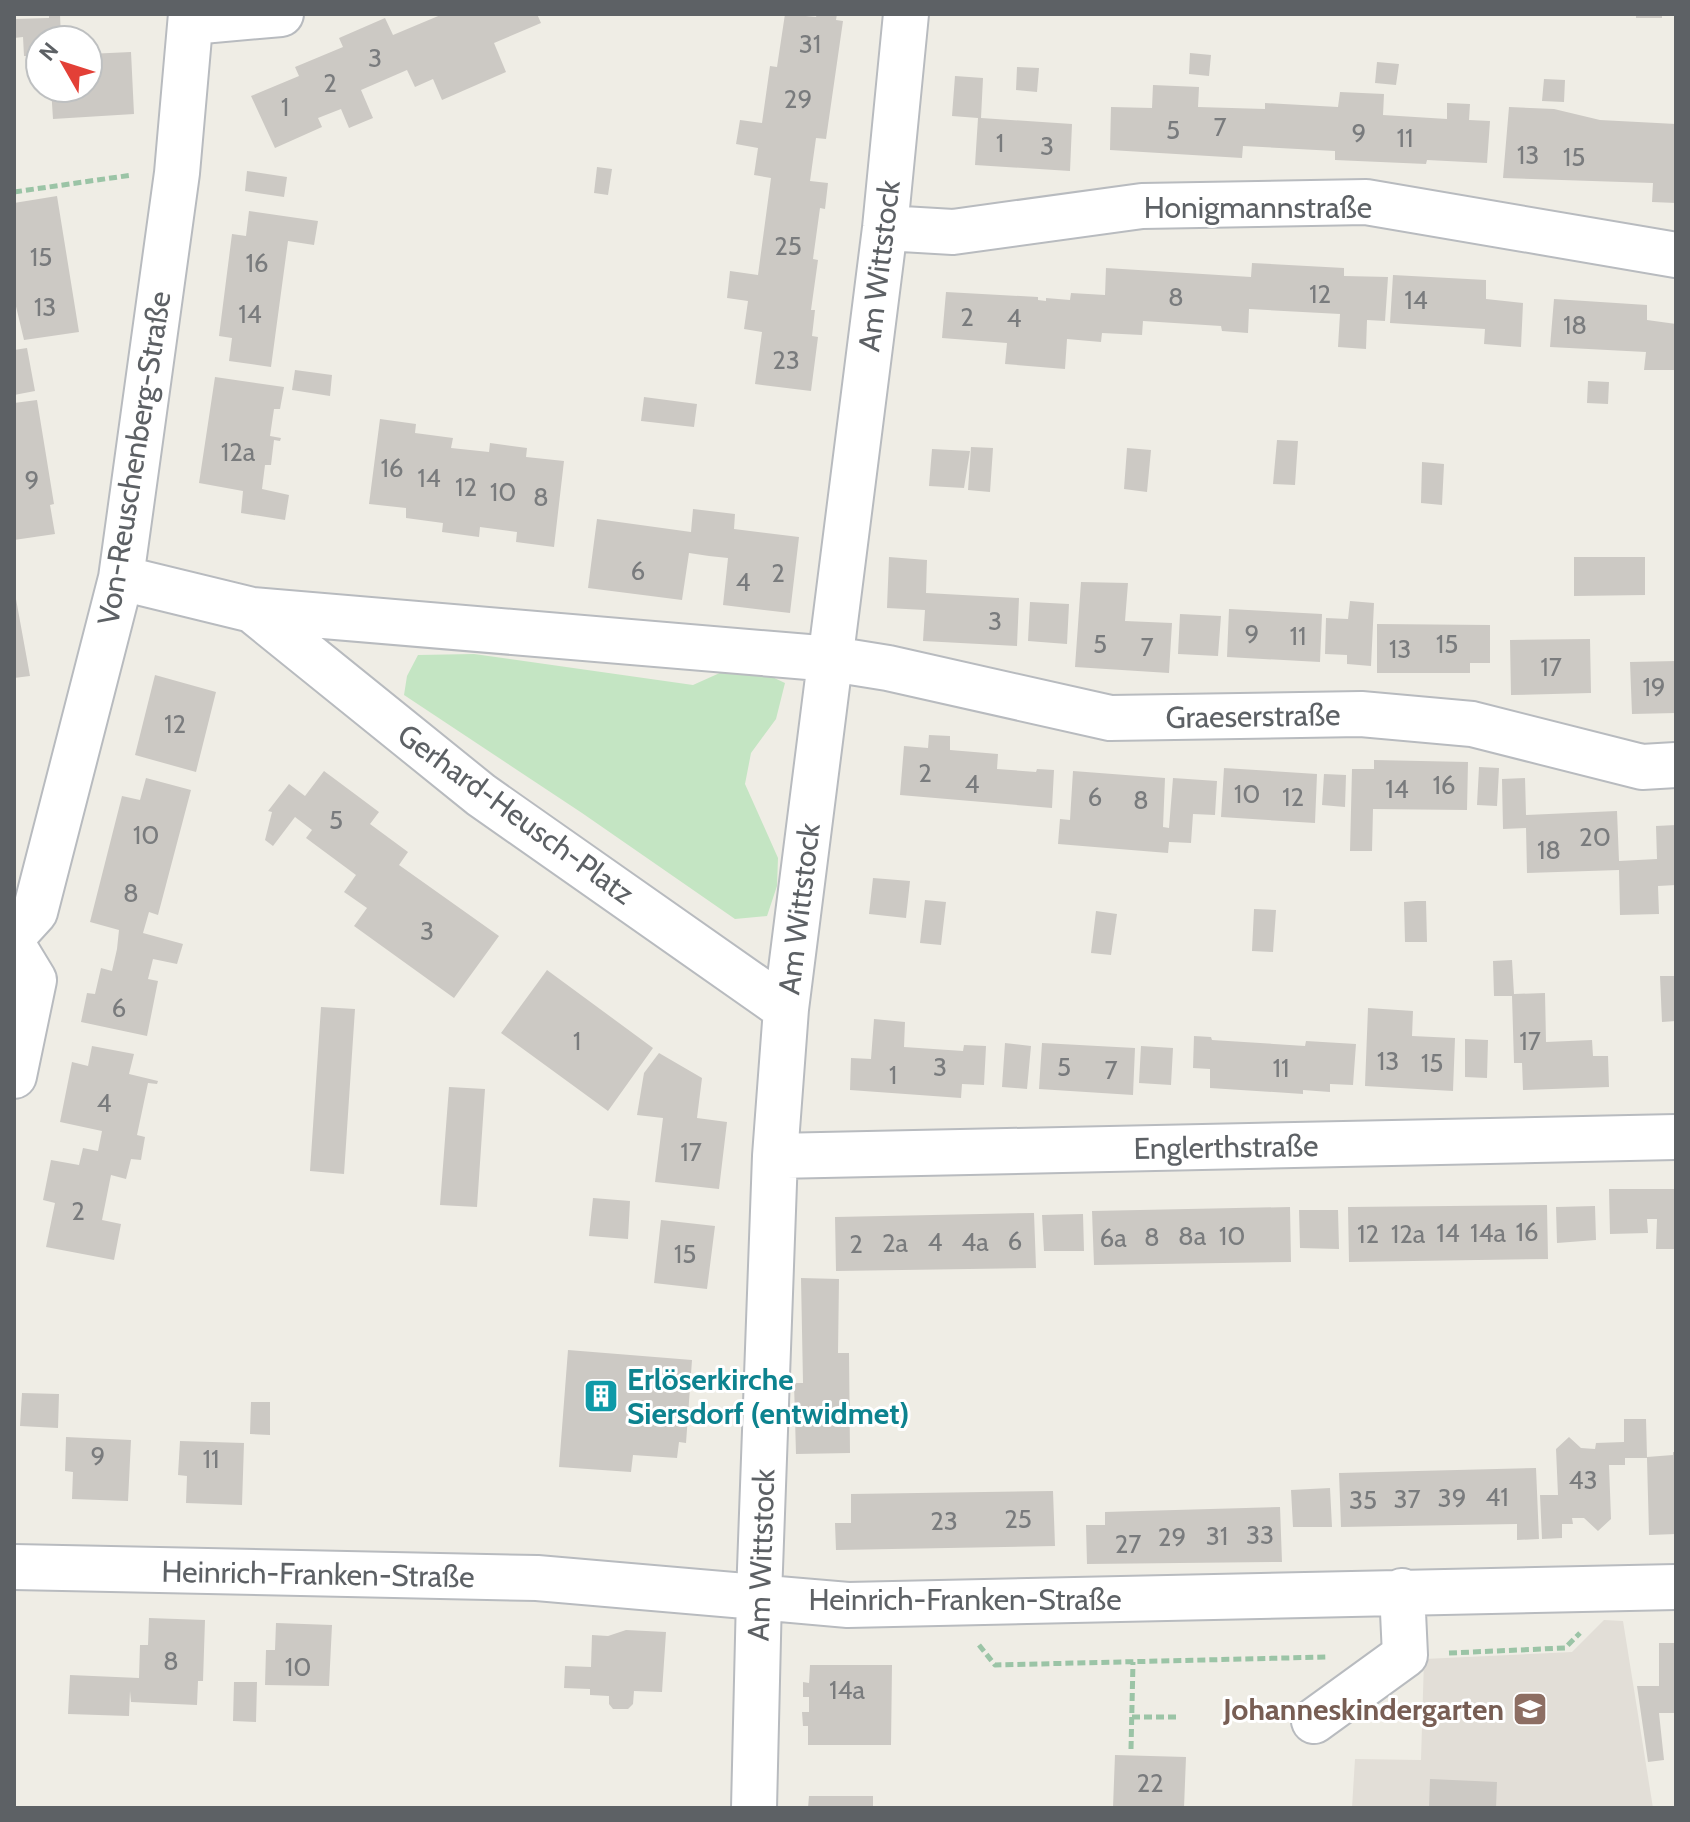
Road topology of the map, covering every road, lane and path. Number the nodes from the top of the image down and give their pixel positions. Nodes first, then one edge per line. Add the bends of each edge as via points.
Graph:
1 (281, 14) edge
2 (906, 14) edge
3 (191, 18) edge
4 (177, 173) junction
5 (14, 192) edge
6 (885, 228) junction
7 (1676, 255) edge
8 (121, 578) junction
9 (252, 610) junction
10 (832, 659) junction
11 (1676, 765) edge
12 (14, 935) edge
13 (14, 947) edge
14 (786, 1009) junction
15 (14, 1076) edge
16 (1676, 1137) edge
17 (775, 1156) junction
18 (14, 1567) edge
19 (1676, 1587) edge
20 (1402, 1591) junction
21 (759, 1596) junction
22 (946, 1603) junction
23 (1584, 1630) dead end
24 (1405, 1655) junction
25 (1330, 1657) dead end
26 (1133, 1662) junction
27 (1132, 1717) junction
28 (1176, 1717) dead end
29 (1314, 1721) dead end
30 (1131, 1749) dead end
31 (754, 1808) edge

1 - 3 street
2 - 6 street, Am Wittstock
3 - 4 street, Von-Reuschenberg-Straße
4 - 5 path
4 - 8 street, Von-Reuschenberg-Straße
6 - 7 street, Honigmannstraße via 953,232 1142,206 1366,202
6 - 10 street, Am Wittstock
8 - 9 street, Gerhard-Heusch-Platz
8 - 12 street, Von-Reuschenberg-Straße via 35,912
9 - 10 street, Gerhard-Heusch-Platz
9 - 14 street, Gerhard-Heusch-Platz via 481,795
10 - 11 street, Graeserstraße via 1110,718 1361,714 1472,724 1642,767
10 - 14 street, Am Wittstock
13 - 15 street via 34,980
14 - 17 street, Am Wittstock
16 - 17 street, Englerthstraße
17 - 21 street, Am Wittstock
18 - 21 street, Heinrich-Franken-Straße via 537,1578
19 - 20 street, Heinrich-Franken-Straße
20 - 22 street, Heinrich-Franken-Straße
20 - 24 street
21 - 22 street, Heinrich-Franken-Straße via 848,1605
21 - 31 street, Am Wittstock
22 - 26 path via 995,1665
23 - 24 path via 1565,1648
24 - 29 street
25 - 26 path
26 - 27 path
27 - 28 path
27 - 30 path

